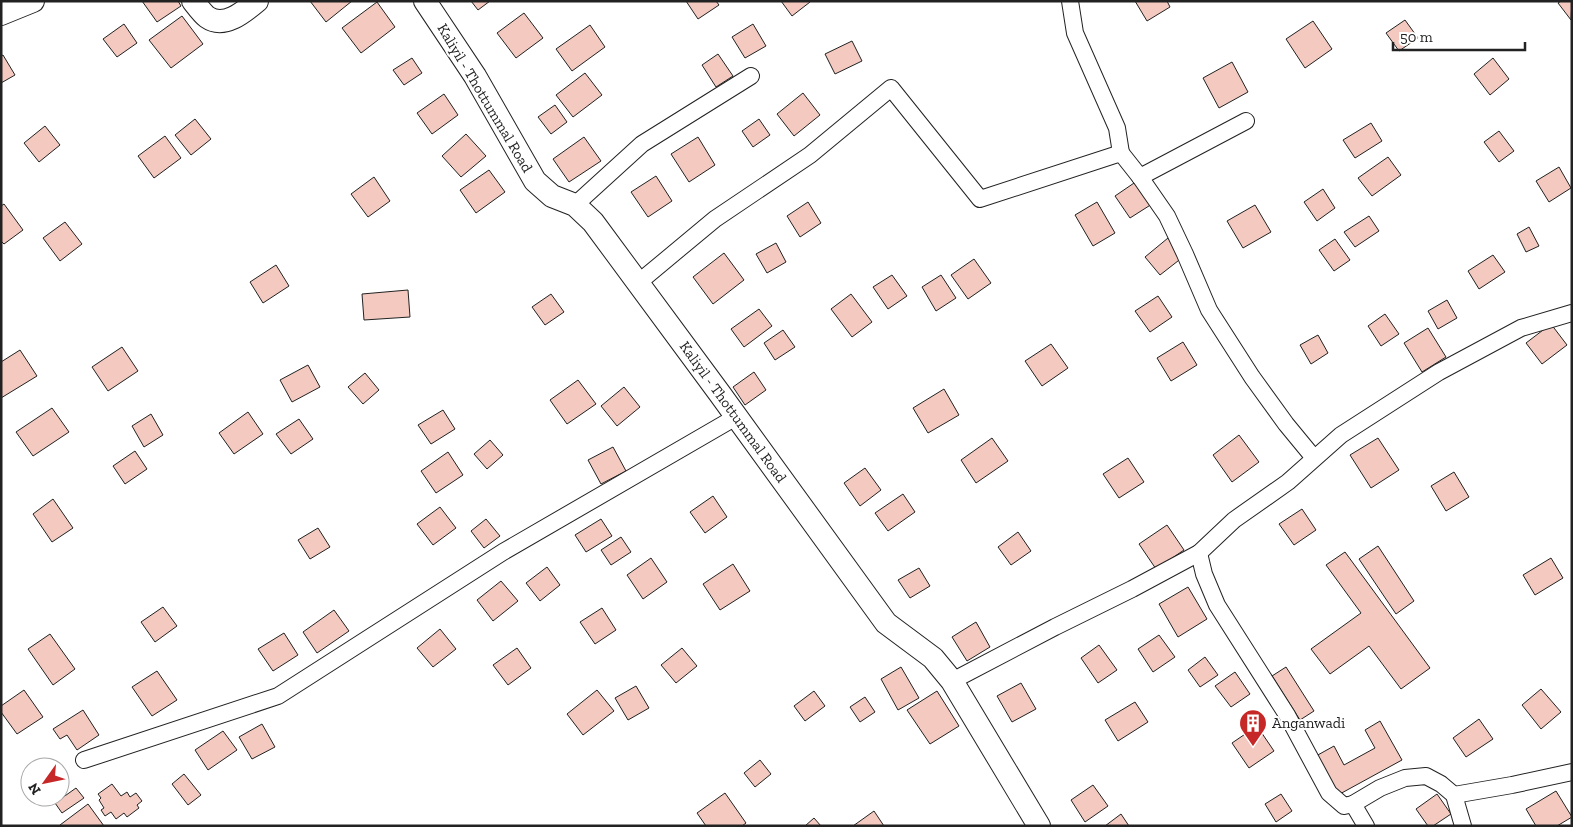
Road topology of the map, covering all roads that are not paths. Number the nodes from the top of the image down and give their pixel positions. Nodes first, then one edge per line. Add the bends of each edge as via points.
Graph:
1 (34, 1) edge
2 (193, 1) edge
3 (257, 1) edge
4 (425, 1) edge
5 (1070, 1) edge
6 (1, 14) edge
7 (751, 76) dead end
8 (1246, 121) dead end
9 (1121, 154) junction
10 (1140, 177) junction
11 (575, 205) junction
12 (638, 283) junction
13 (1572, 313) edge
14 (736, 417) junction
15 (1314, 458) junction
16 (1199, 553) junction
17 (952, 680) junction
18 (84, 760) dead end
19 (1572, 772) edge
20 (1454, 796) junction
21 (1353, 804) junction
22 (1039, 826) edge
23 (1366, 826) edge
24 (1463, 826) edge

1 - 6 main road
2 - 3 main road via 207,17 220,22 239,15
4 - 11 main road, Kaliyil - Thottummal Road via 475,76 536,181 552,196
5 - 9 street via 1075,33 1116,128
7 - 11 street via 642,144
8 - 10 street
9 - 10 street
9 - 12 street via 980,199 891,88 810,155 715,219
10 - 15 street via 1167,216 1209,310 1263,392
11 - 12 main road, Kaliyil - Thottummal Road via 594,222
12 - 14 main road, Kaliyil - Thottummal Road
13 - 15 street via 1521,328 1438,372 1341,435
14 - 17 main road, Kaliyil - Thottummal Road via 886,623 933,658
14 - 18 street via 503,552 278,696
15 - 16 street via 1288,482 1234,520
16 - 17 street
16 - 21 street via 1216,605 1287,715 1329,793 1344,806
17 - 22 main road, Kaliyil - Thottummal Road
19 - 20 street
20 - 21 street via 1426,776 1405,778
20 - 24 street
21 - 23 street

